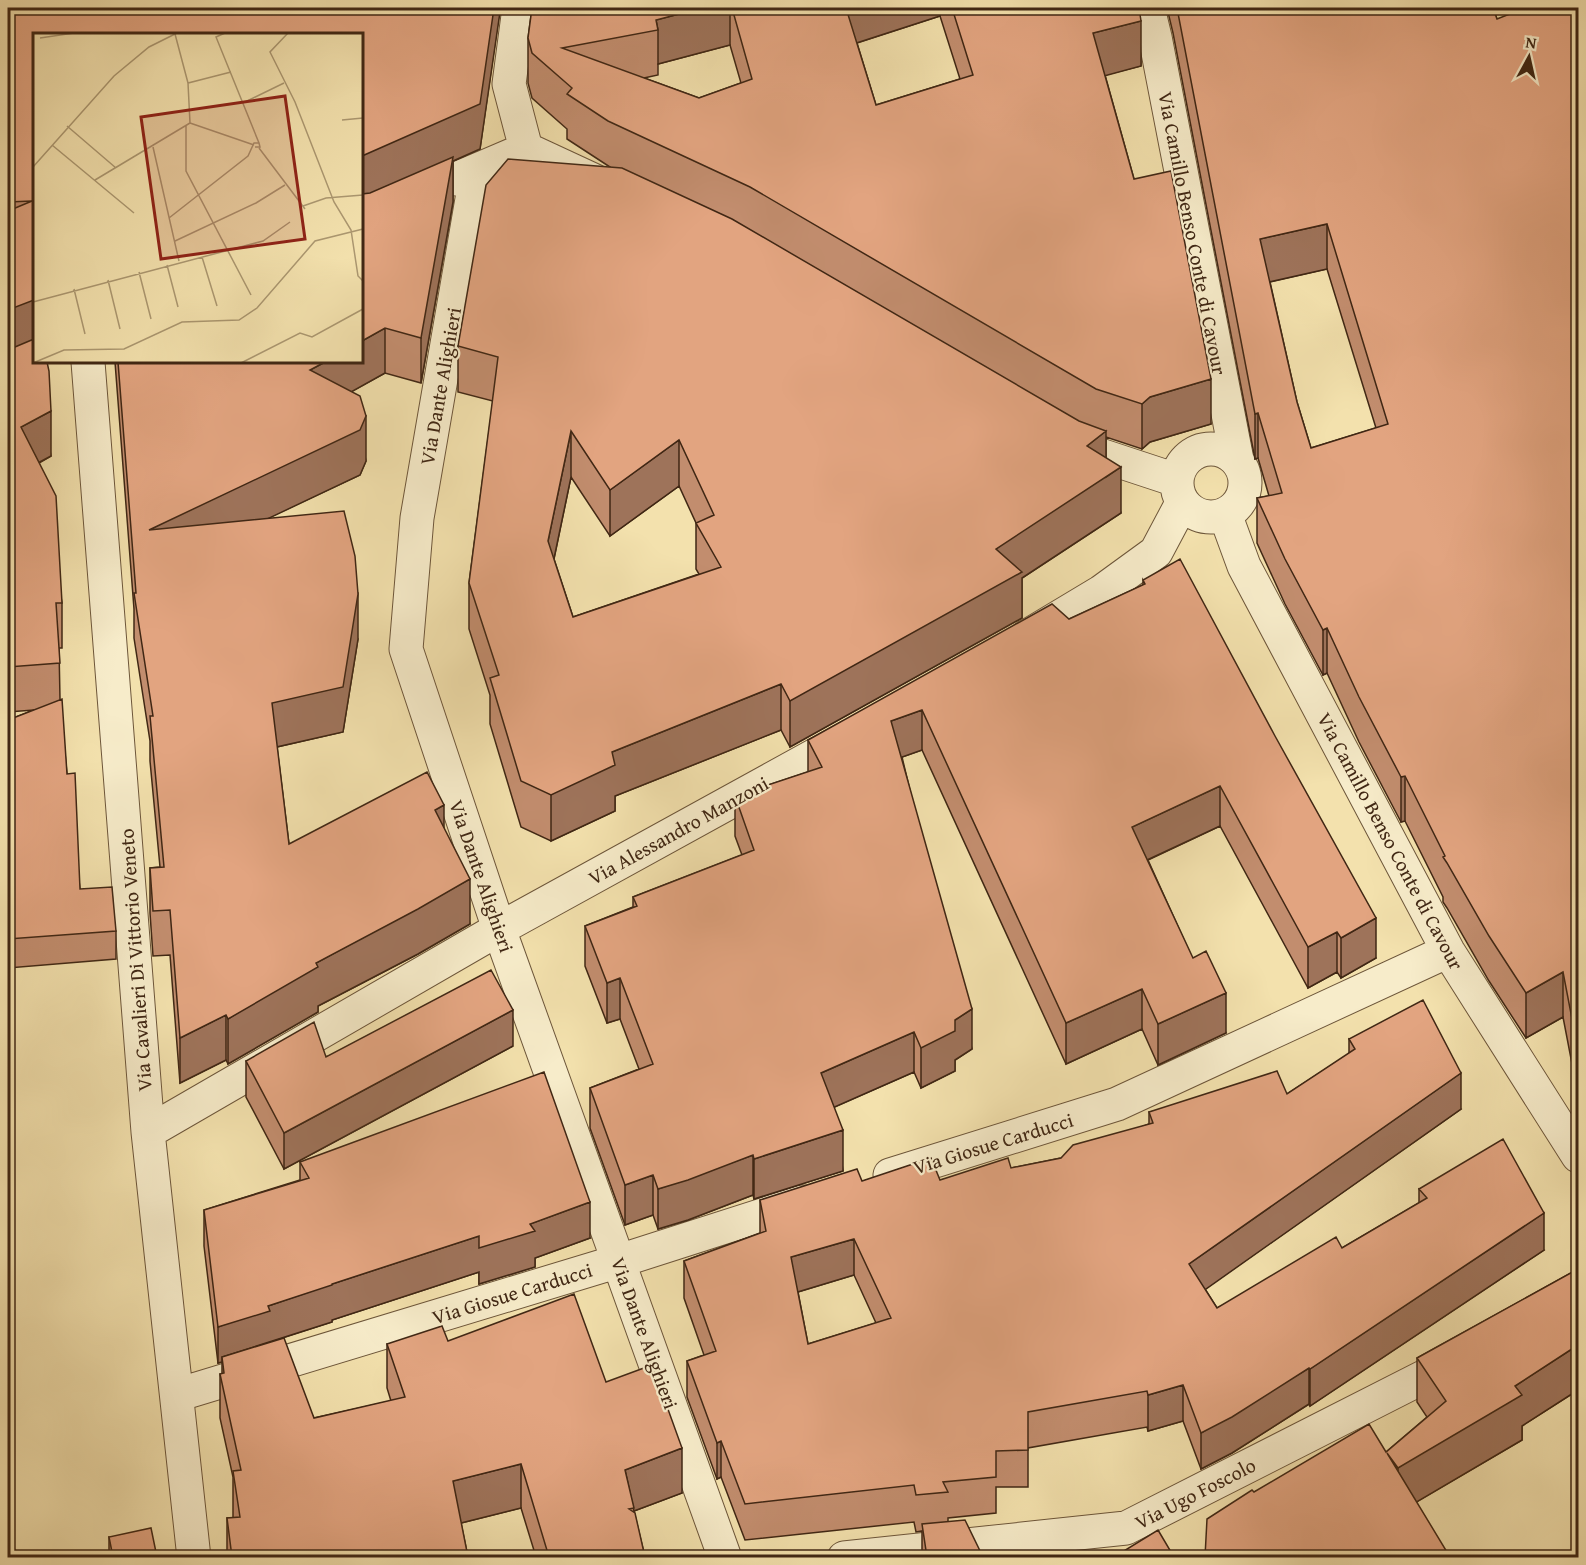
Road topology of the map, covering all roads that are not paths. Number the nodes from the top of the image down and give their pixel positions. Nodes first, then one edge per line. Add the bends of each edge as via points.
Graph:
1 (519, 8) edge
2 (1148, 8) edge
3 (526, 149) junction
4 (477, 170) junction
5 (425, 193) edge
6 (622, 194) edge
7 (88, 363) edge
8 (1037, 421) edge
9 (1237, 460) junction
10 (1179, 491) junction
11 (1225, 514) junction
12 (999, 653) edge
13 (874, 722) edge
14 (499, 929) junction
15 (1448, 951) junction
16 (148, 1132) junction
17 (1578, 1156) edge
18 (868, 1182) edge
19 (834, 1193) edge
20 (619, 1260) junction
21 (1453, 1362) edge
22 (177, 1395) junction
23 (194, 1557) edge
24 (725, 1557) edge
25 (844, 1557) edge

1 - 3 street via 509,84
2 - 9 street, Via Camillo Benso Conte di Cavour
3 - 4 street
3 - 6 street
4 - 5 street
4 - 14 street, Via Dante Alighieri via 417,518 406,649
7 - 16 street, Via Cavalieri Di Vittorio Veneto
8 - 10 street via 1088,451
9 - 10 street via 1219,449 1195,451 1179,468
9 - 11 street via 1243,469 1245,490 1234,509
10 - 11 street via 1191,511 1214,518
10 - 12 street via 1156,552 1101,592
11 - 15 street, Via Camillo Benso Conte di Cavour via 1244,566
13 - 14 street, Via Alessandro Manzoni
14 - 16 street, Via Alessandro Manzoni
14 - 20 street, Via Dante Alighieri
15 - 17 street, Via Camillo Benso Conte di Cavour
15 - 18 street, Via Giosue Carducci via 1117,1104
16 - 22 street, Via Cavalieri Di Vittorio Veneto
19 - 20 street, Via Giosue Carducci
20 - 22 street, Via Giosue Carducci
20 - 24 street, Via Dante Alighieri
21 - 25 street, Via Ugo Foscolo via 1126,1528
22 - 23 street, Via Cavalieri Di Vittorio Veneto

